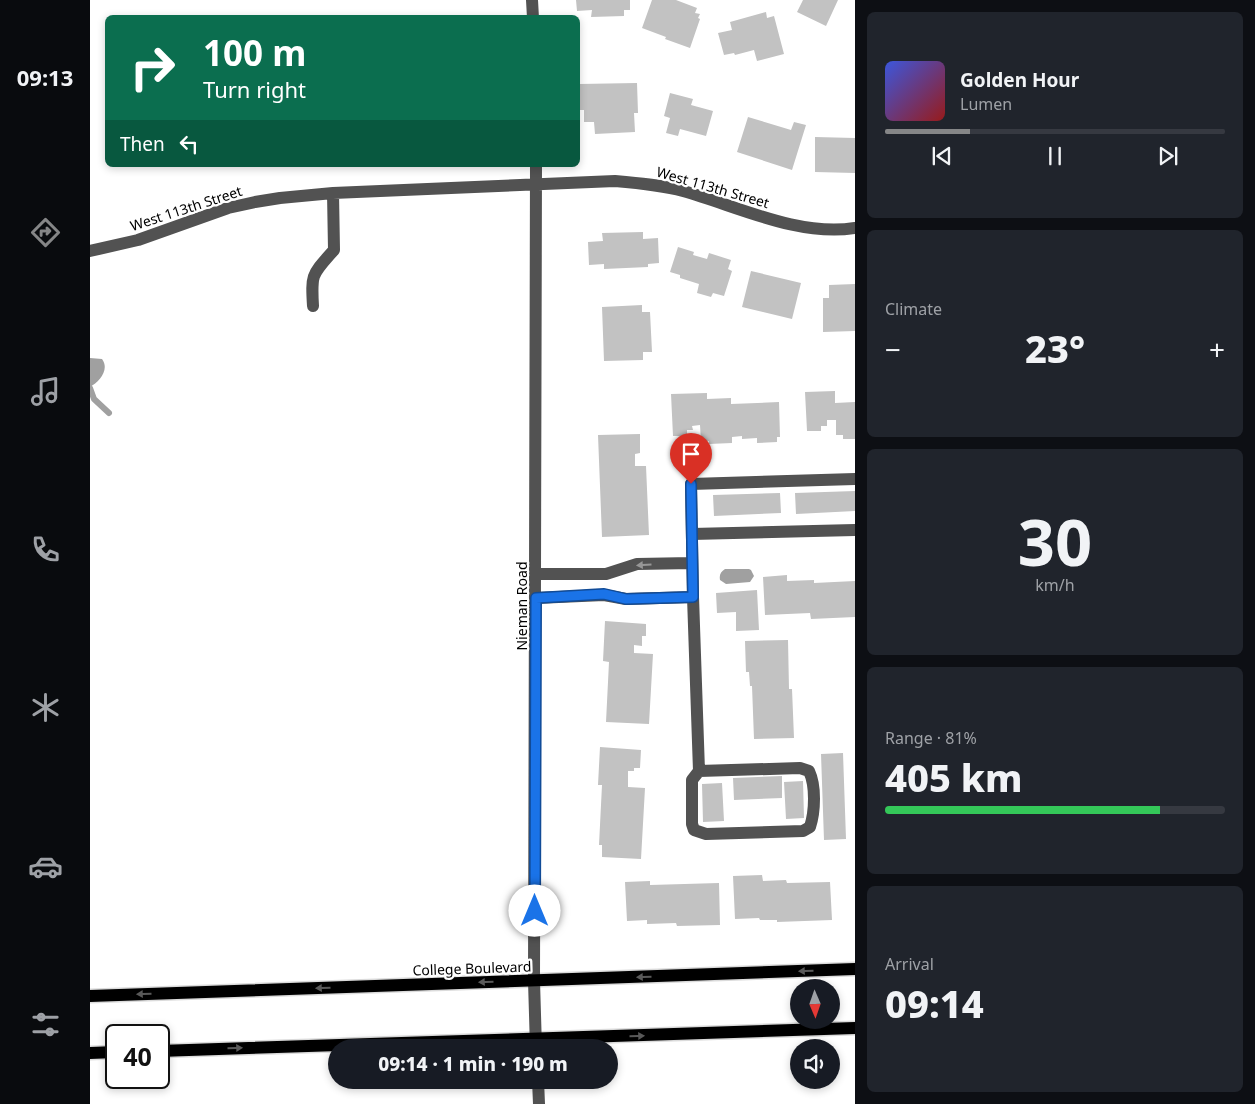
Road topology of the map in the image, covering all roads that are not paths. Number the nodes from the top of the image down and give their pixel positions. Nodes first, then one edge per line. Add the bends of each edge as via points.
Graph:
1 (532, 0) edge
2 (533, 15) edge
3 (536, 167) edge
4 (536, 184) junction
5 (334, 193) junction
6 (855, 228) edge
7 (90, 251) edge
8 (313, 306) dead end
9 (855, 479) edge
10 (855, 530) edge
11 (692, 534) junction
12 (692, 564) junction
13 (536, 574) junction
14 (693, 597) junction
15 (536, 598) junction
16 (699, 771) junction
17 (855, 969) edge
18 (534, 981) junction
19 (90, 996) edge
20 (855, 1028) edge
21 (536, 1039) edge
22 (618, 1039) edge
23 (328, 1047) edge
24 (170, 1051) edge
25 (105, 1052) edge
26 (90, 1053) edge
27 (538, 1089) edge
28 (539, 1104) edge

1 - 2 street
3 - 4 street, Nieman Road
4 - 5 street, West 113th Street
4 - 6 street, West 113th Street via 646,183 683,191 788,224 827,229
4 - 13 street, Nieman Road
5 - 7 street, West 113th Street via 280,198 228,208 138,240
5 - 8 street via 334,250 316,270 312,282
9 - 11 street via 691,484
10 - 11 street
11 - 12 street
12 -> 13 street via 637,564 606,574
12 - 14 street
13 - 15 street, Nieman Road
14 - 15 street via 626,599 604,594
14 - 16 street
15 - 18 street, Nieman Road
16 - 16 street via 800,768 809,772 813,817 810,827 803,831 706,834 694,830 692,780
17 -> 18 main road, College Boulevard
18 -> 19 main road, College Boulevard
18 - 21 street, Nieman Road
22 -> 20 main road
24 -> 23 main road
25 - 26 main road
27 - 28 street

